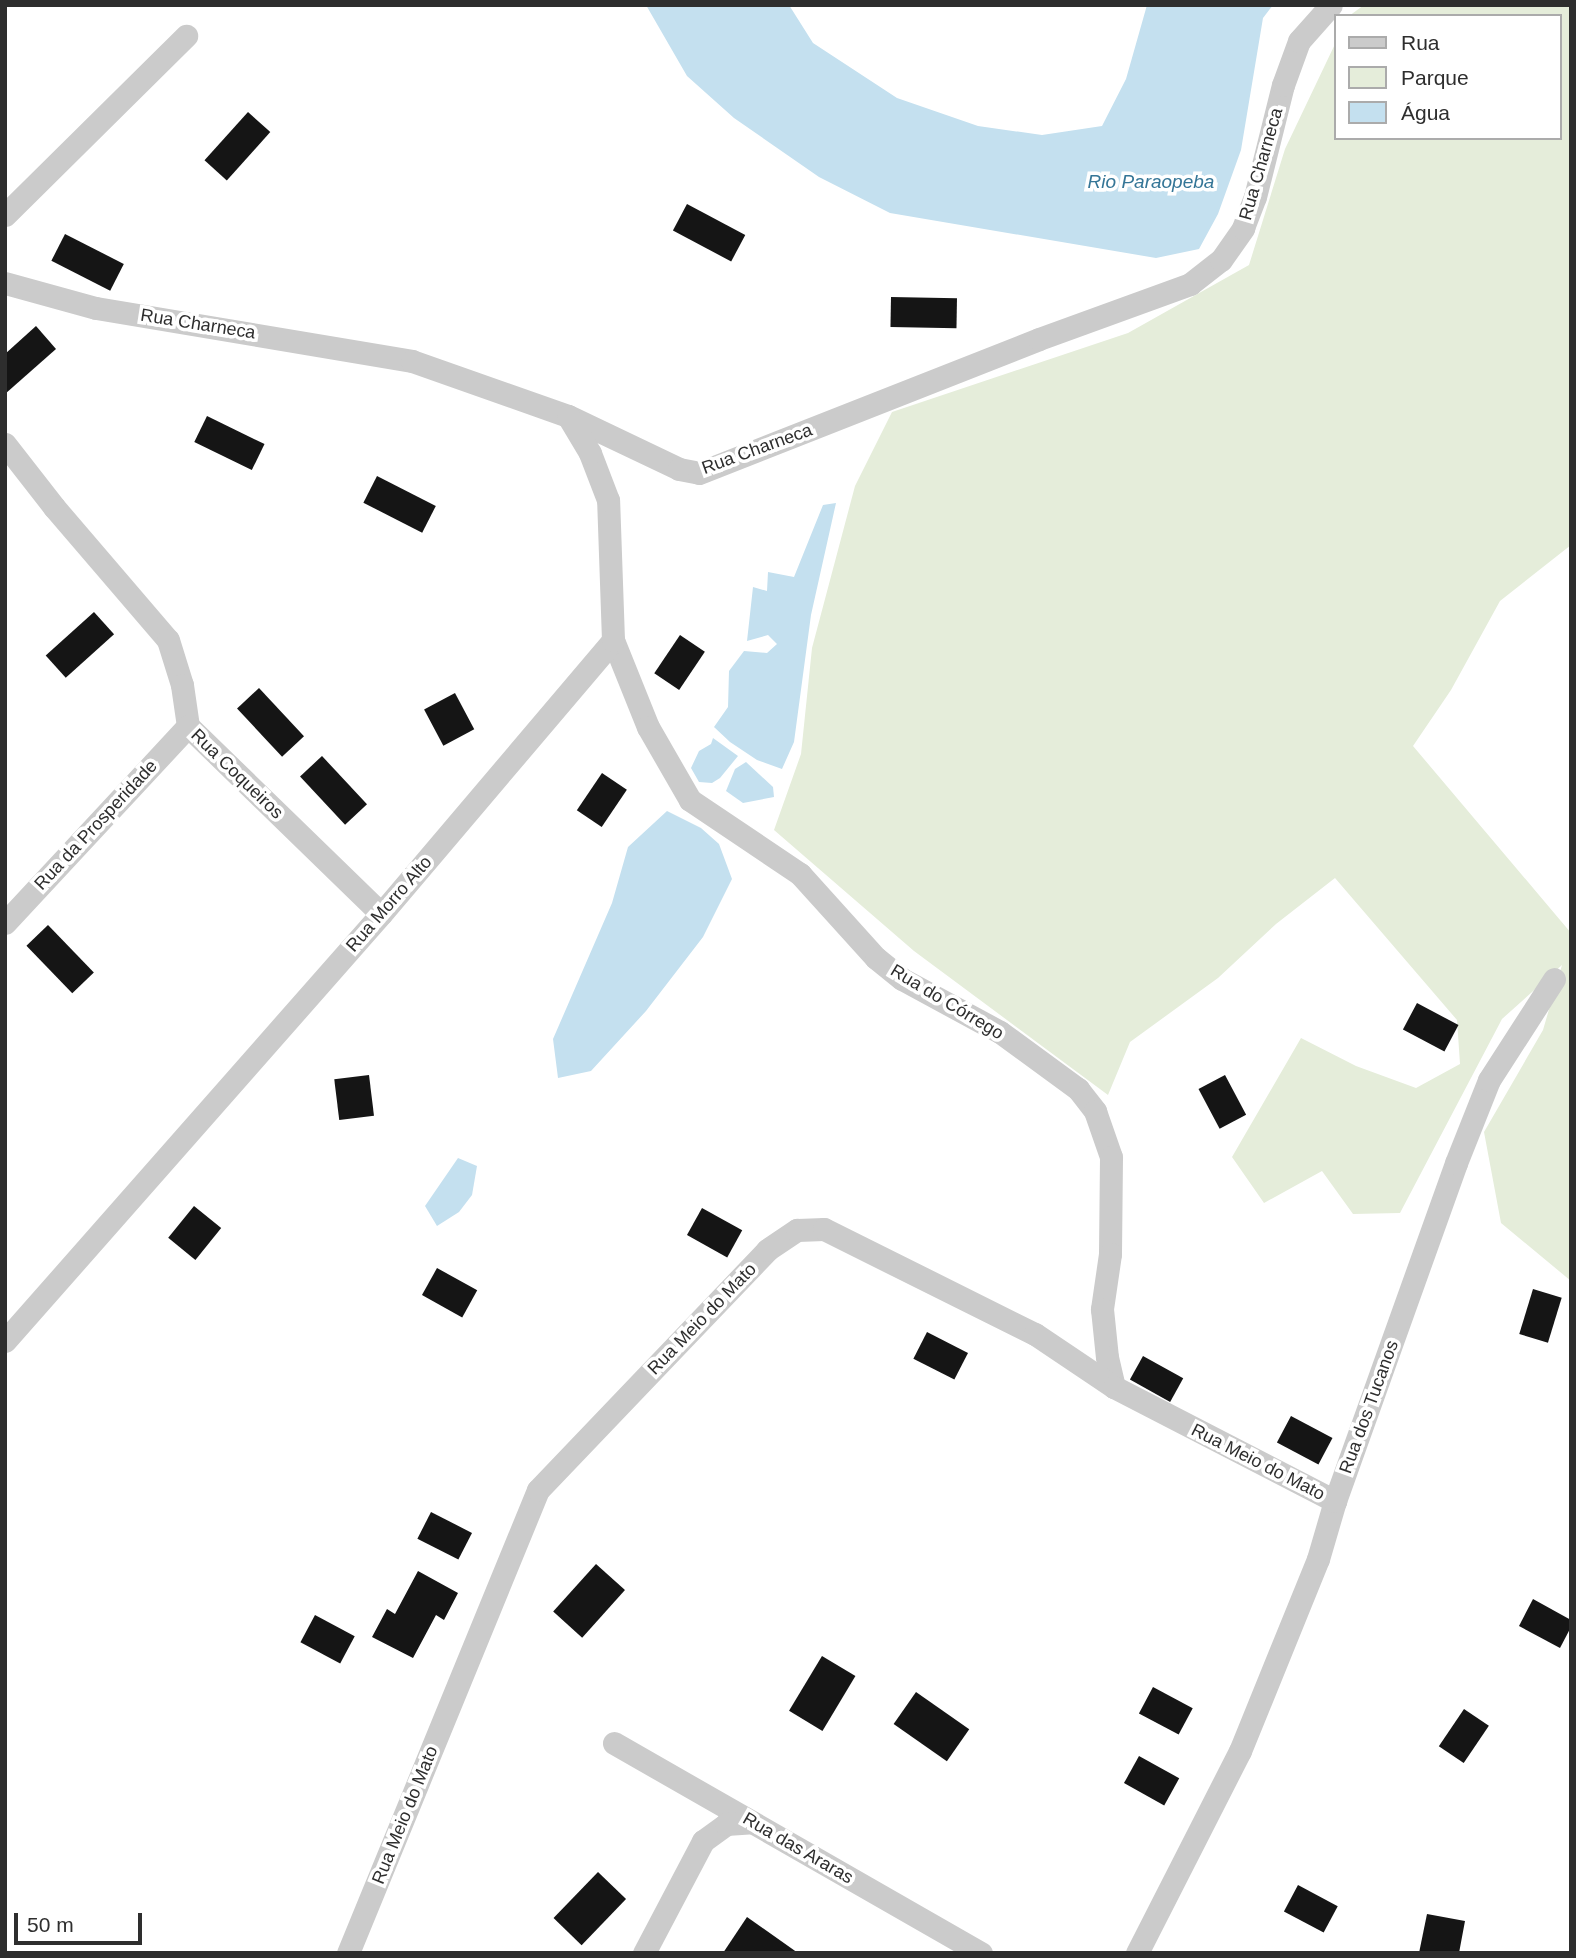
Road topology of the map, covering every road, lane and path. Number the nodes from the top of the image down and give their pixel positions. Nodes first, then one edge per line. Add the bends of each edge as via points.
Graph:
1 (1331, 5) edge
2 (186, 36) dead end
3 (5, 215) edge
4 (5, 283) edge
5 (568, 416) junction
6 (5, 444) edge
7 (613, 640) junction
8 (188, 726) junction
9 (381, 914) junction
10 (5, 923) edge
11 (1554, 979) dead end
12 (5, 1341) edge
13 (1114, 1387) junction
14 (1335, 1502) junction
15 (614, 1743) dead end
16 (752, 1822) junction
17 (348, 1953) edge
18 (644, 1953) edge
19 (981, 1953) edge
20 (1137, 1953) edge

1 - 5 street, Rua Charneca via 1299,41 1243,228 1221,260 1189,284 699,473 679,469
2 - 3 street
4 - 5 street, Rua Charneca via 96,309 412,361
5 - 7 street via 590,453 608,500
6 - 8 street, Rua Coqueiros via 169,640
7 - 9 street, Rua Morro Alto
7 - 13 street, Rua do Córrego via 648,727 690,800 800,874 876,958 902,979 1000,1032 1078,1089 1095,1111 1111,1157 1110,1254 1102,1309
8 - 9 street, Rua Coqueiros
8 - 10 street, Rua da Prosperidade
9 - 12 street, Rua Morro Alto
11 - 14 street, Rua dos Tucanos via 1489,1080
13 - 14 street, Rua Meio do Mato
13 - 17 street, Rua Meio do Mato via 1035,1334 824,1230 797,1230 767,1250 538,1490
14 - 20 street, Rua dos Tucanos via 1318,1559 1240,1751
15 - 16 street, Rua das Araras
16 - 18 street via 726,1824 703,1841
16 - 19 street, Rua das Araras

